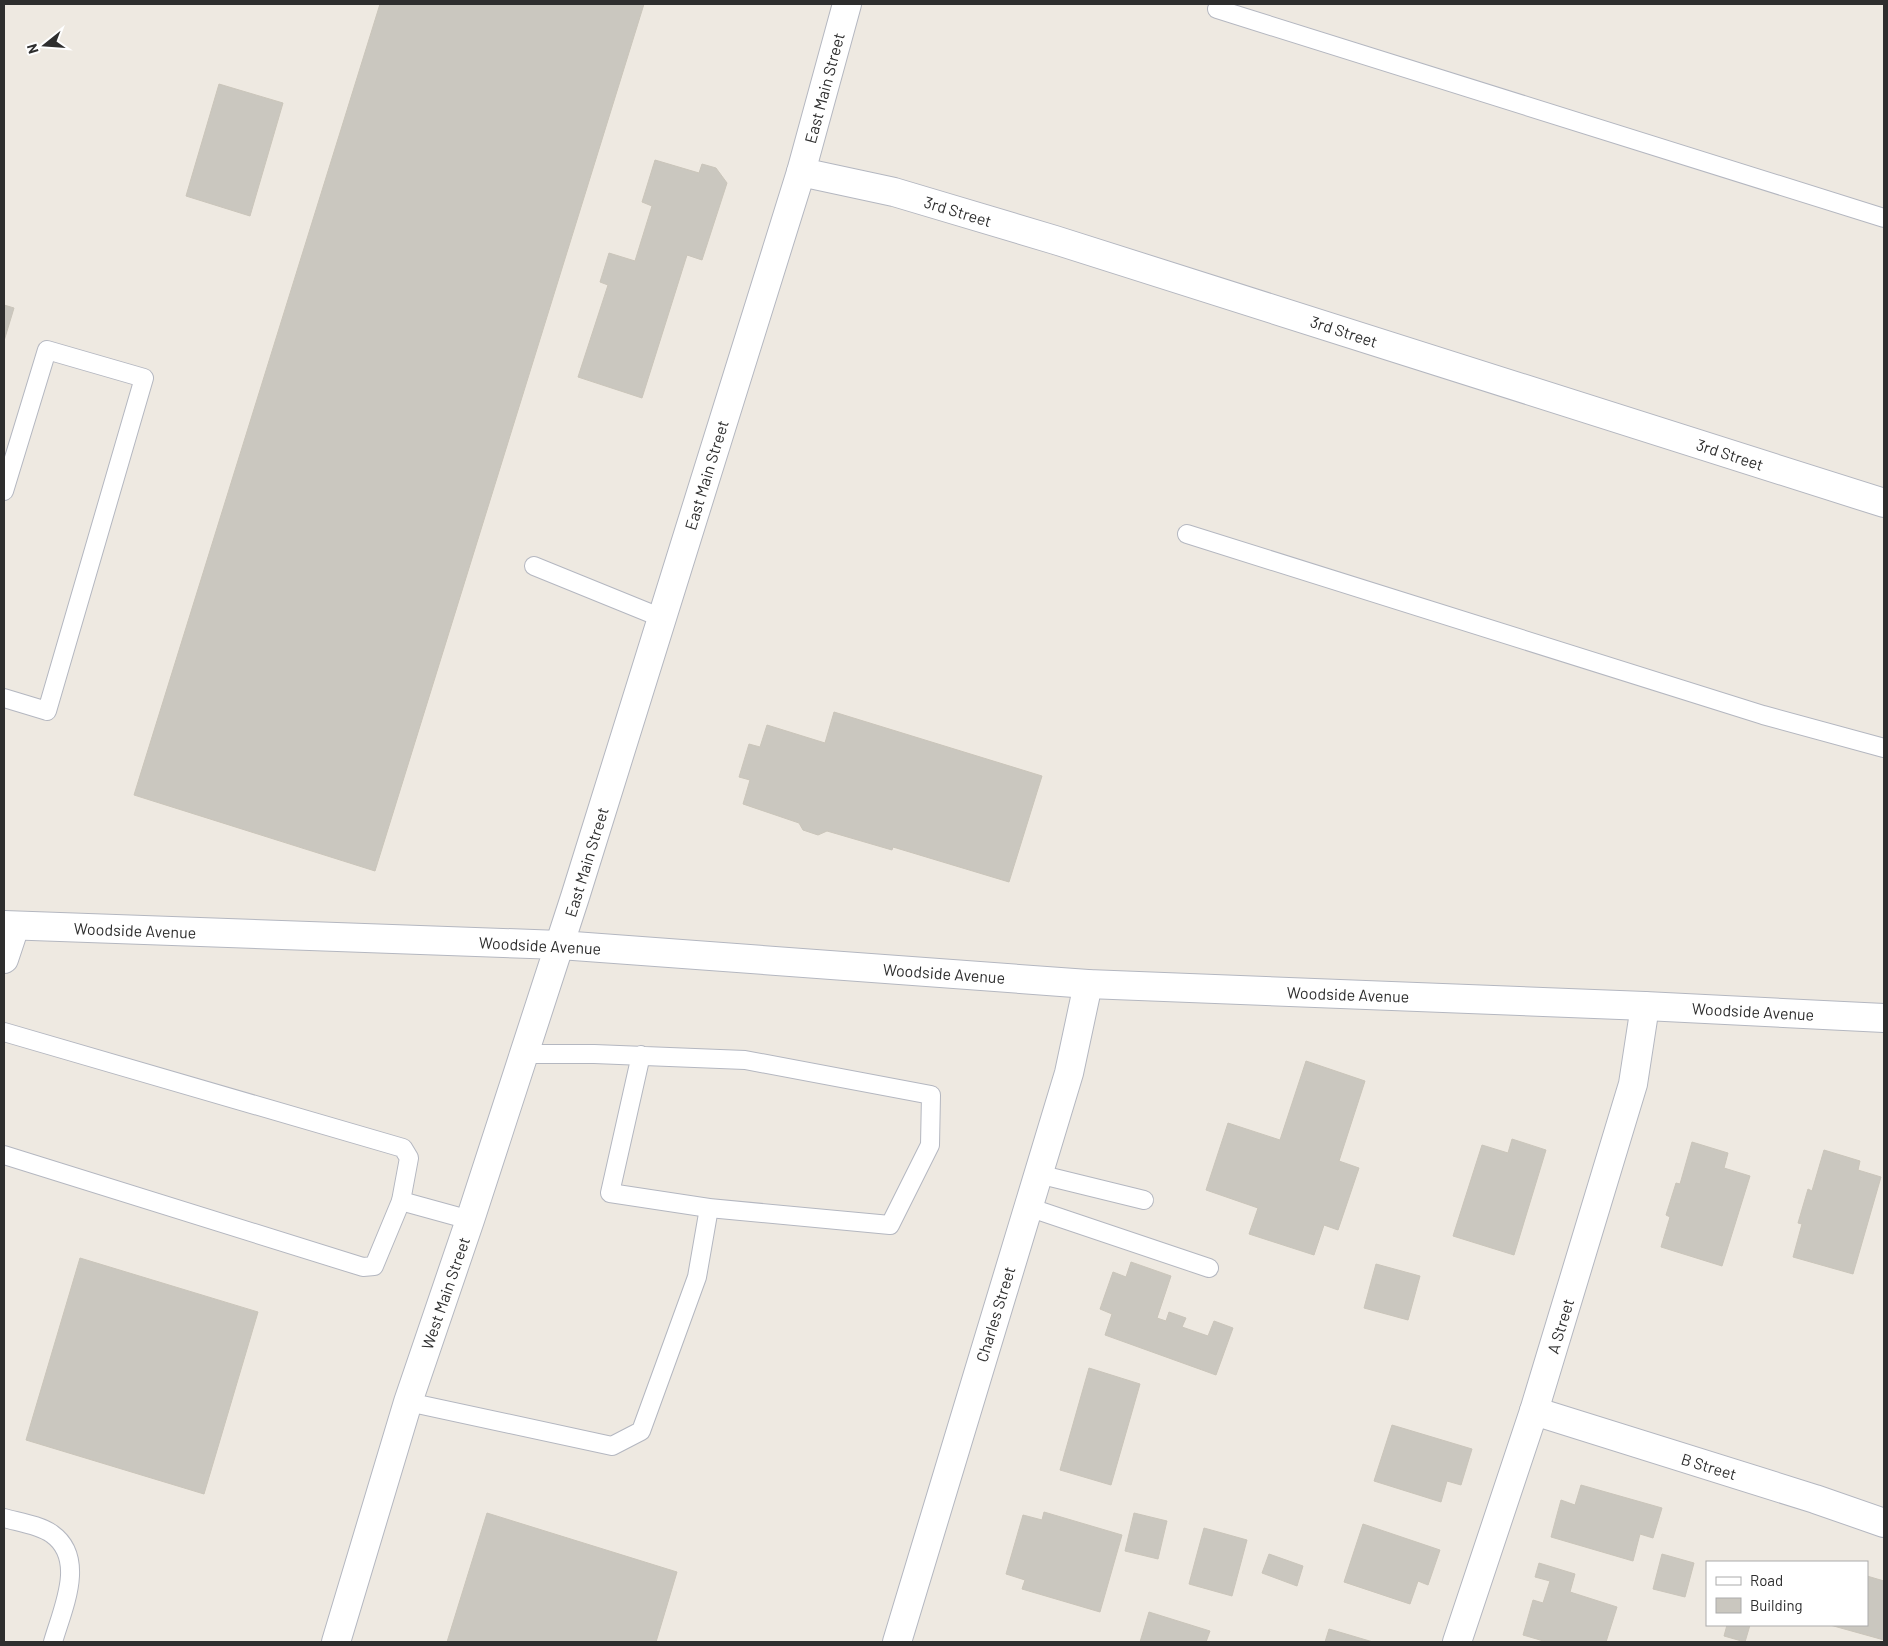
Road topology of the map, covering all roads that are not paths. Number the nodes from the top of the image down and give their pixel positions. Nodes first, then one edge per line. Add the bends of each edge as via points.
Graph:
1 (847, 4) edge
2 (1217, 9) dead end
3 (801, 172) junction
4 (1884, 218) edge
5 (4, 491) edge
6 (1884, 503) edge
7 (1187, 534) dead end
8 (534, 566) dead end
9 (662, 618) junction
10 (4, 698) edge
11 (1884, 748) edge
12 (9, 926) edge
13 (560, 945) junction
14 (4, 959) edge
15 (1088, 984) junction
16 (1645, 1006) junction
17 (1884, 1018) edge
18 (4, 1032) edge
19 (524, 1054) junction
20 (641, 1056) junction
21 (4, 1155) edge
22 (1038, 1174) junction
23 (1144, 1200) dead end
24 (401, 1201) junction
25 (1028, 1207) junction
26 (709, 1208) junction
27 (470, 1220) junction
28 (1209, 1268) dead end
29 (408, 1402) junction
30 (1534, 1411) junction
31 (4, 1518) edge
32 (1884, 1522) edge
33 (53, 1642) edge
34 (336, 1642) edge
35 (897, 1642) edge
36 (1457, 1642) edge

1 - 3 street, East Main Street
2 - 4 lane
3 - 6 street, 3rd Street via 894,192 1055,240
3 - 9 street, East Main Street
5 - 10 lane via 47,350 144,378 47,712
7 - 11 lane via 1763,715
8 - 9 lane
9 - 13 street, East Main Street
12 - 13 street, Woodside Avenue
12 - 14 street
13 - 15 street, Woodside Avenue
13 - 19 street, West Main Street
15 - 16 street, Woodside Avenue
15 - 22 street, Charles Street via 1069,1073
16 - 17 street, Woodside Avenue
16 - 30 street, A Street via 1633,1084
18 - 24 lane via 403,1148 409,1158
19 - 20 lane
19 - 27 street, West Main Street
20 - 26 lane via 610,1193
20 - 26 lane via 745,1060 931,1095 930,1145 890,1225
21 - 24 lane via 363,1267 374,1266
22 - 23 lane
22 - 25 street, Charles Street
24 - 27 lane
25 - 28 lane
25 - 35 street, Charles Street
26 - 29 lane via 697,1277 641,1430 612,1446
27 - 29 street, West Main Street
29 - 34 street, West Main Street
30 - 32 street, B Street
30 - 36 street, A Street
31 - 33 lane via 51,1533 63,1544 71,1578

